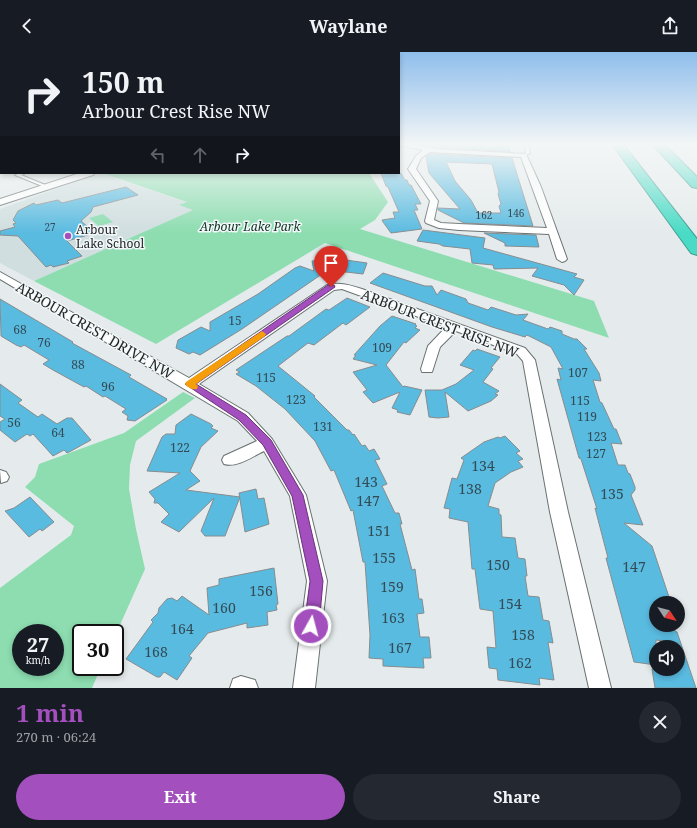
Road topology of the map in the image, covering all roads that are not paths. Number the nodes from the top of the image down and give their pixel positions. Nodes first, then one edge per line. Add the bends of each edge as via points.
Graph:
1 (20, 174) edge
2 (87, 174) edge
3 (414, 174) edge
4 (531, 174) edge
5 (640, 174) edge
6 (687, 174) edge
7 (697, 184) edge
8 (48, 187) junction
9 (12, 199) junction
10 (0, 202) edge
11 (0, 206) edge
12 (552, 231) junction
13 (697, 250) edge
14 (562, 259) dead end
15 (3, 280) edge
16 (453, 327) junction
17 (427, 368) dead end
18 (190, 384) junction
19 (267, 443) junction
20 (230, 460) dead end
21 (304, 688) edge
22 (600, 688) edge

1 - 8 lane via 17,175
2 - 8 street
3 - 12 street via 434,201 429,221 459,227
4 - 12 street
5 - 13 highway
6 - 7 highway
8 - 9 street
9 - 10 street
9 - 11 street
12 - 14 street
15 - 18 street, ARBOUR CREST DRIVE NW
16 - 17 street via 434,346
16 - 18 street, ARBOUR CREST RISE NW via 358,291 342,286 331,287
16 - 22 street, ARBOUR CREST RISE NW via 521,352 529,360 559,512
18 - 19 street, ARBOUR CREST DRIVE NW via 243,417
19 - 20 street
19 - 21 street, ARBOUR CREST DRIVE NW via 298,495 317,581

